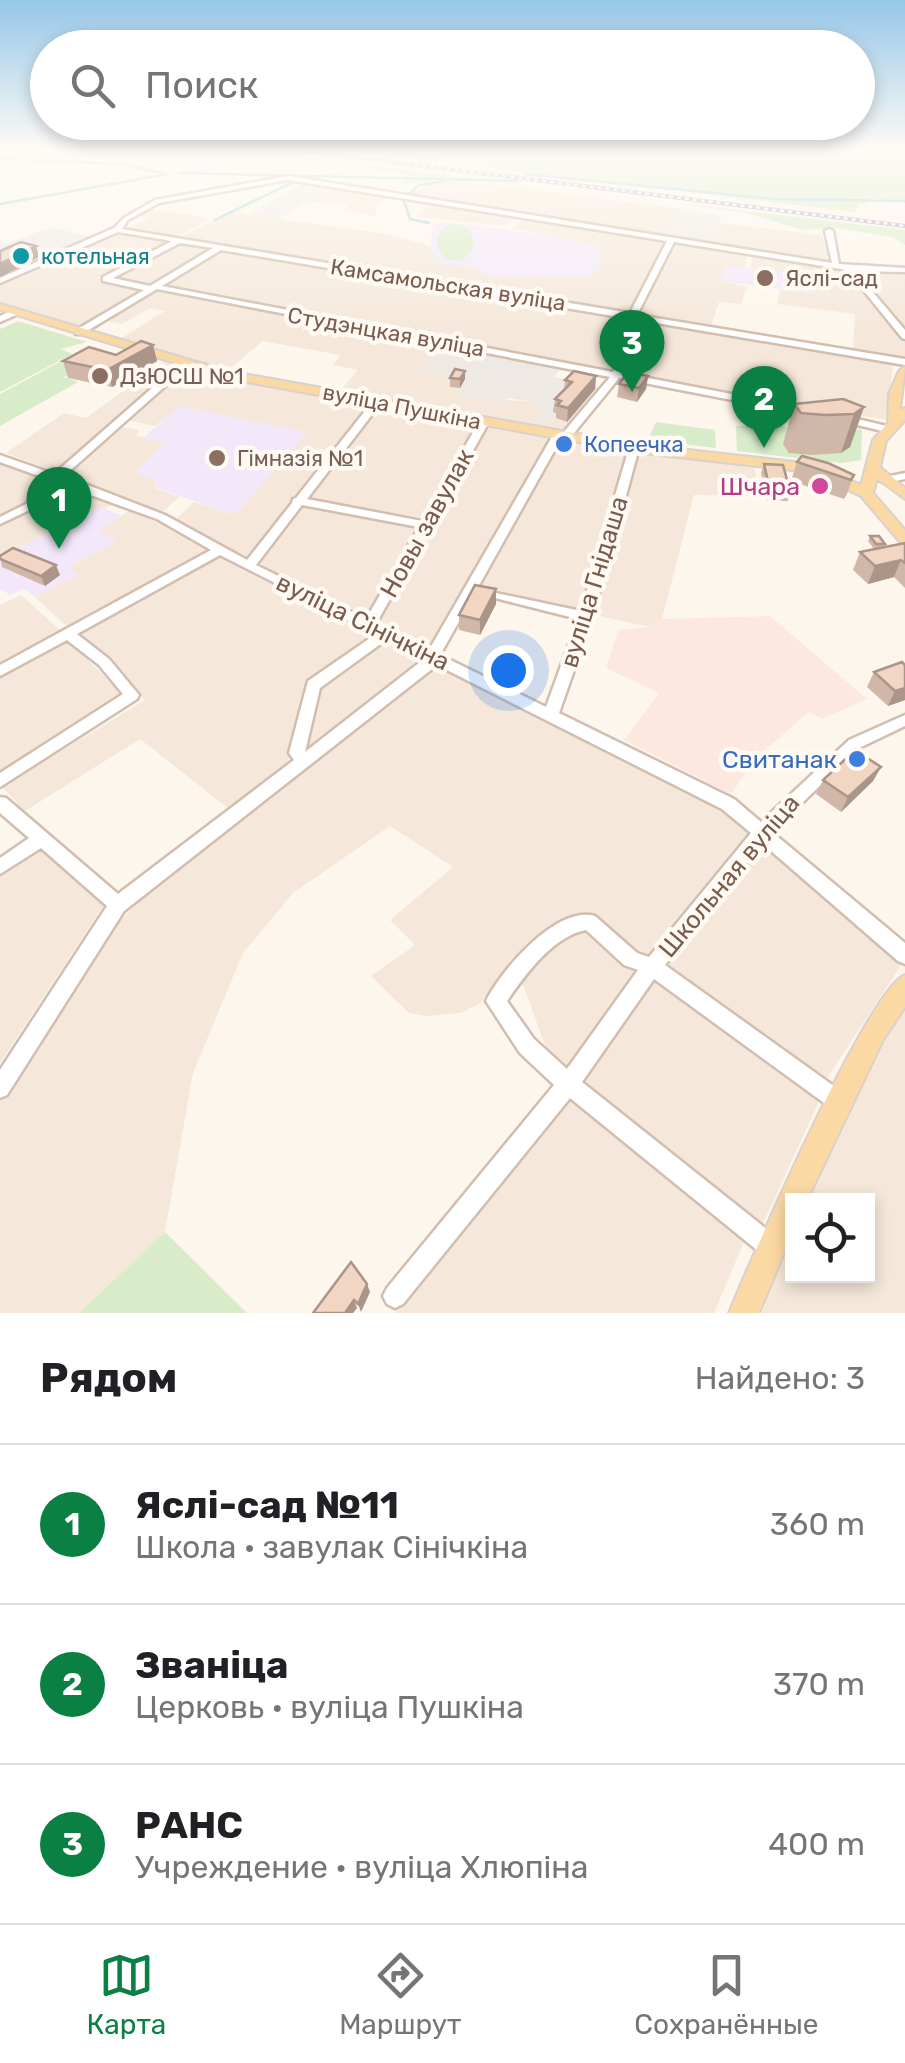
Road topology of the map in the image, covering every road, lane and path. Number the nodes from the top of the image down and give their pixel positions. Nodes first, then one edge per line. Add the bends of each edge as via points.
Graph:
1 (143, 209) edge
2 (481, 209) edge
3 (117, 230) junction
4 (830, 231) dead end
5 (672, 240) junction
6 (178, 241) junction
7 (219, 248) junction
8 (905, 261) edge
9 (836, 263) junction
10 (852, 266) junction
11 (905, 270) edge
12 (0, 281) edge
13 (155, 288) junction
14 (0, 307) edge
15 (14, 312) junction
16 (638, 316) junction
17 (0, 319) edge
18 (79, 332) junction
19 (905, 336) edge
20 (905, 362) edge
21 (186, 363) junction
22 (905, 371) edge
23 (616, 376) junction
24 (900, 396) edge
25 (376, 403) junction
26 (895, 421) edge
27 (484, 422) junction
28 (562, 436) junction
29 (634, 448) junction
30 (0, 458) edge
31 (833, 472) junction
32 (57, 477) junction
33 (873, 478) junction
34 (76, 484) junction
35 (904, 488) edge
36 (297, 500) junction
37 (0, 521) edge
38 (426, 524) junction
39 (905, 539) edge
40 (220, 550) junction
41 (248, 566) junction
42 (468, 590) junction
43 (586, 616) junction
44 (370, 624) junction
45 (387, 633) junction
46 (68, 634) junction
47 (434, 657) junction
48 (0, 671) edge
49 (551, 715) junction
50 (905, 720) edge
51 (304, 762) junction
52 (0, 781) edge
53 (0, 802) edge
54 (763, 830) junction
55 (40, 840) junction
56 (0, 867) edge
57 (118, 905) junction
58 (905, 954) edge
59 (652, 967) junction
60 (905, 986) edge
61 (568, 1084) junction
62 (0, 1088) edge
63 (838, 1101) junction
64 (797, 1193) edge
65 (785, 1219) edge
66 (772, 1247) junction
67 (395, 1296) dead end
68 (744, 1313) edge

1 - 3 street
2 - 5 street
3 - 6 street, Камсамольская вуліца
3 - 12 street
4 - 9 street
5 - 9 street
5 - 16 street
6 - 7 street, Камсамольская вуліца
6 - 13 street, Студэнцкая вуліца via 106,279
7 - 13 street
7 - 16 street, Камсамольская вуліца
8 - 10 street
9 - 10 street
10 - 11 street
10 - 19 street
13 - 18 street
13 - 23 street, Студэнцкая вуліца
14 - 15 main road, вуліца Пушкіна
15 - 17 street
15 - 18 main road, вуліца Пушкіна
16 - 20 street, Камсамольская вуліца
16 - 23 street
18 - 21 main road, вуліца Пушкіна
21 - 25 main road, вуліца Пушкіна
21 - 32 street
22 - 24 main road
23 - 26 street, Студэнцкая вуліца
23 - 28 street
24 - 26 main road
25 - 27 main road, вуліца Пушкіна
25 - 36 street
26 - 33 main road
27 - 28 main road, вуліца Пушкіна
27 - 38 street, Новы завулак
28 - 29 main road, вуліца Пушкіна
28 - 42 street
29 - 31 main road, вуліца Пушкіна
29 - 43 street, вуліца Гнідаша
30 - 32 street, вуліца Сінічкіна
31 - 33 main road, вуліца Пушкіна
31 - 33 main road
32 - 34 street, вуліца Сінічкіна
33 - 35 main road via 884,487
33 - 39 main road
34 - 37 street
34 - 40 street, вуліца Сінічкіна via 162,517
36 - 38 street
36 - 41 street
38 - 44 street, Новы завулак
40 - 41 street, вуліца Сінічкіна
40 - 46 street
41 - 44 street, вуліца Сінічкіна
42 - 43 street
42 - 47 street
43 - 49 street, вуліца Гнідаша
44 - 45 street, вуліца Сінічкіна
45 - 47 street, вуліца Сінічкіна
45 - 51 street via 314,685 297,753
46 - 48 street
46 - 52 street via 132,695
47 - 49 street, вуліца Сінічкіна
47 - 51 street
49 - 54 street, вуліца Сінічкіна via 728,804
50 - 54 street, Школьная вуліца via 854,744
51 - 57 street
53 - 55 street
54 - 58 street, вуліца Сінічкіна
54 - 59 street, Школьная вуліца
55 - 56 street
55 - 57 street
57 - 62 street
59 - 61 street, Школьная вуліца
59 - 61 street, Школьная вуліца via 630,960 583,921 506,984 496,1001 526,1046
59 - 63 street, Школьная вуліца
60 - 63 main road
61 - 66 street
61 - 67 street, Школьная вуліца
63 - 64 main road
65 - 66 main road
66 - 68 main road

